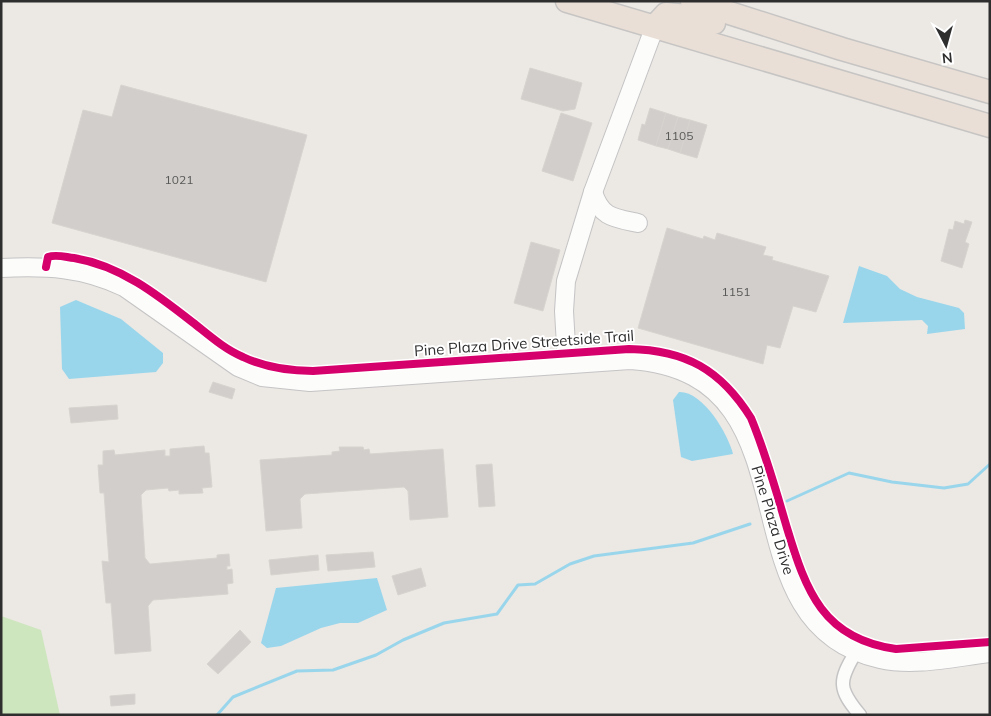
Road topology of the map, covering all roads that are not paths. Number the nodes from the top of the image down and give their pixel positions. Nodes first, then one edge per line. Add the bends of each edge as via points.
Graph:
1 (567, 1) edge
2 (606, 1) edge
3 (663, 1) edge
4 (692, 1) edge
5 (655, 26) junction
6 (864, 55) junction
7 (990, 92) edge
8 (990, 126) edge
9 (594, 192) junction
10 (638, 223) dead end
11 (1, 268) edge
12 (567, 363) junction
13 (856, 652) junction
14 (990, 653) edge
15 (860, 715) edge

1 - 5 highway
2 - 3 highway via 638,9 651,8
4 - 6 highway
5 - 6 highway via 666,14 688,16 775,39
5 - 8 highway
5 - 9 street
6 - 7 highway
9 - 10 street via 598,207 606,214
9 - 12 street via 566,281
11 - 12 street, Pine Plaza Drive via 64,267 111,281 231,363 262,377 278,380 310,382
12 - 13 street, Pine Plaza Drive via 655,362 702,379 720,394 735,412 748,438 786,568 800,599 820,626
13 - 14 street, Pine Plaza Drive via 906,662
13 - 15 street via 844,674 842,686 847,699

